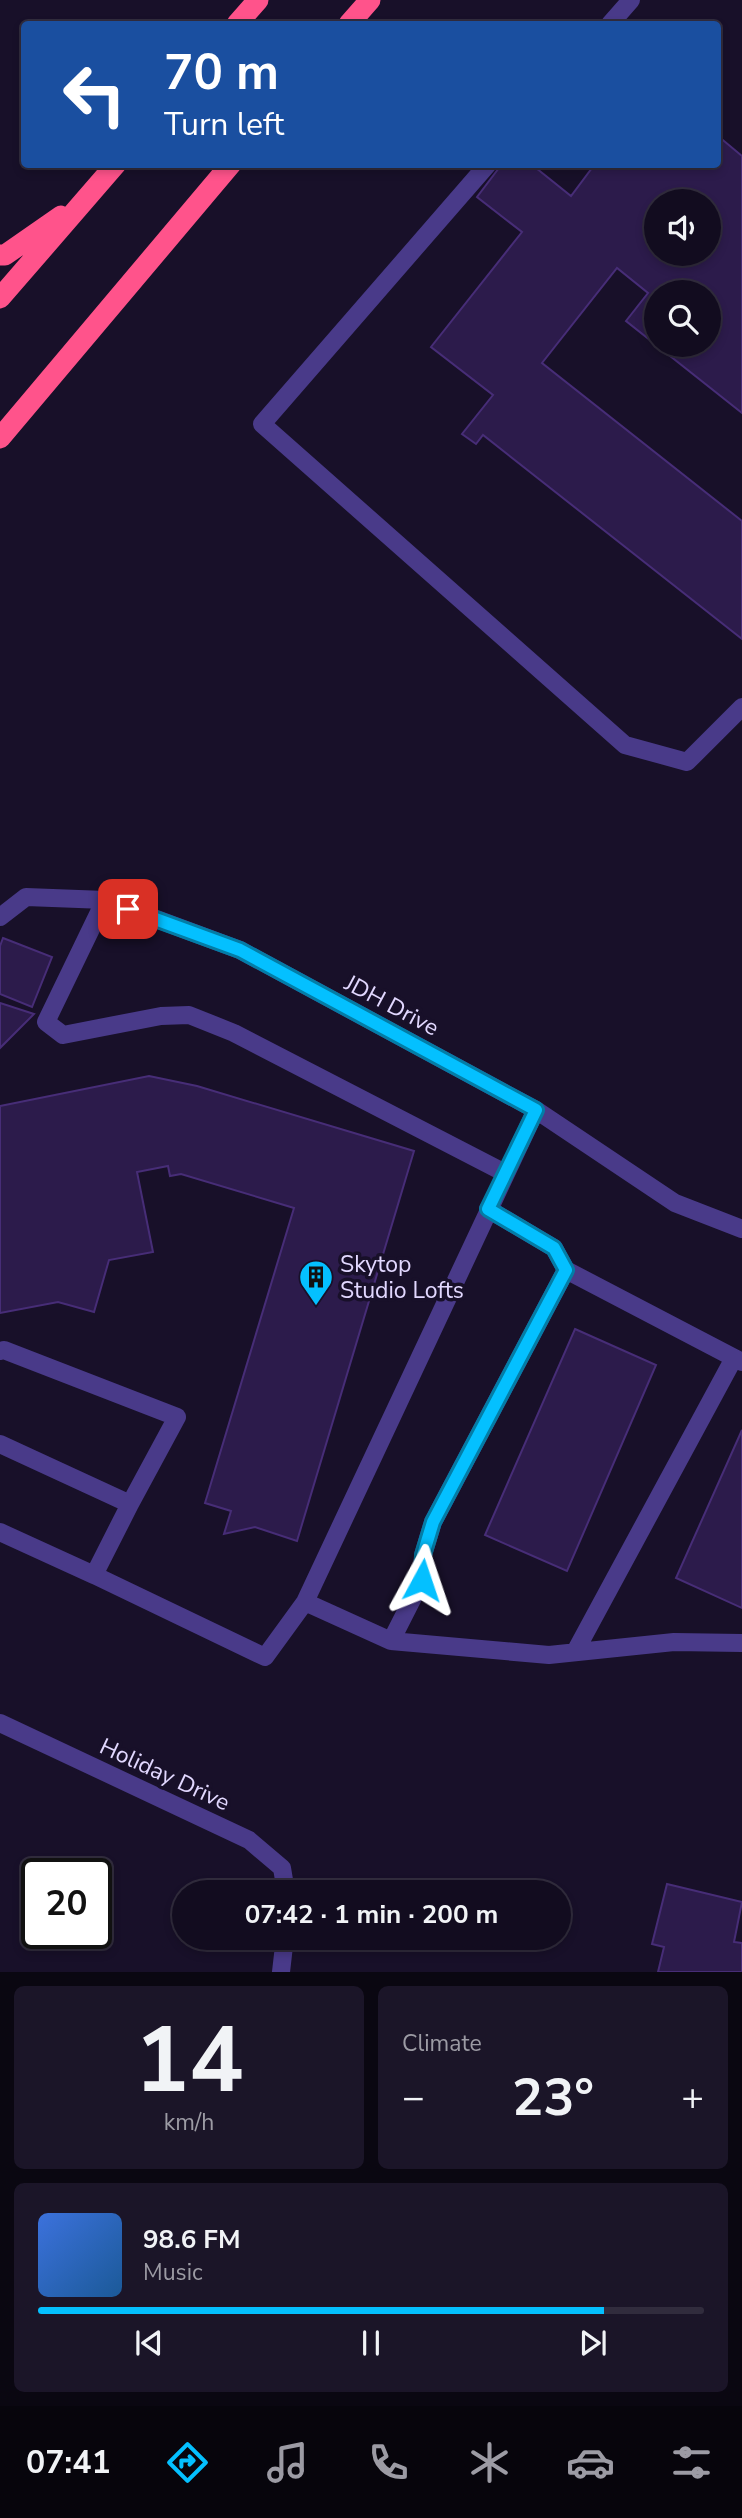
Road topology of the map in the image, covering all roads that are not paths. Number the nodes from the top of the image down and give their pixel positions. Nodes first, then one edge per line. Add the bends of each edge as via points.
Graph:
1 (258, 0) edge
2 (370, 0) edge
3 (631, 0) edge
4 (240, 21) edge
5 (352, 21) edge
6 (613, 21) edge
7 (113, 168) edge
8 (228, 168) edge
9 (485, 168) edge
10 (89, 196) junction
11 (0, 255) edge
12 (0, 298) edge
13 (0, 438) edge
14 (742, 707) edge
15 (105, 900) junction
16 (0, 917) edge
17 (536, 1110) junction
18 (505, 1173) junction
19 (488, 1209) junction
20 (742, 1229) edge
21 (566, 1270) junction
22 (0, 1351) edge
23 (738, 1360) edge
24 (0, 1444) edge
25 (130, 1504) junction
26 (0, 1532) edge
27 (94, 1574) junction
28 (304, 1602) junction
29 (391, 1641) junction
30 (742, 1643) edge
31 (575, 1652) junction
32 (0, 1723) edge
33 (284, 1880) edge
34 (284, 1950) edge
35 (281, 1972) edge

1 - 4 highway
2 - 5 highway
3 - 6 street
7 - 10 highway
8 - 13 highway
9 - 14 street via 262,424 625,745 687,762
10 - 11 highway
10 - 12 highway
15 - 16 street, JDH Drive via 26,897
15 - 17 street, JDH Drive via 240,950
15 - 18 street via 46,1022 63,1035 189,1015 234,1033
17 - 18 street
17 - 20 street, JDH Drive via 675,1203
18 - 19 street
19 - 21 street via 554,1248
19 - 28 street
21 - 23 street
21 - 29 street via 433,1522 423,1555 422,1580
22 - 25 street via 177,1418
23 - 31 street
24 - 25 street
25 - 27 street
26 - 27 street
27 - 28 street via 265,1657
28 - 29 street
29 - 31 street via 549,1655
30 - 31 street via 674,1642
32 - 33 street, Holiday Drive via 249,1840 282,1868
34 - 35 street

